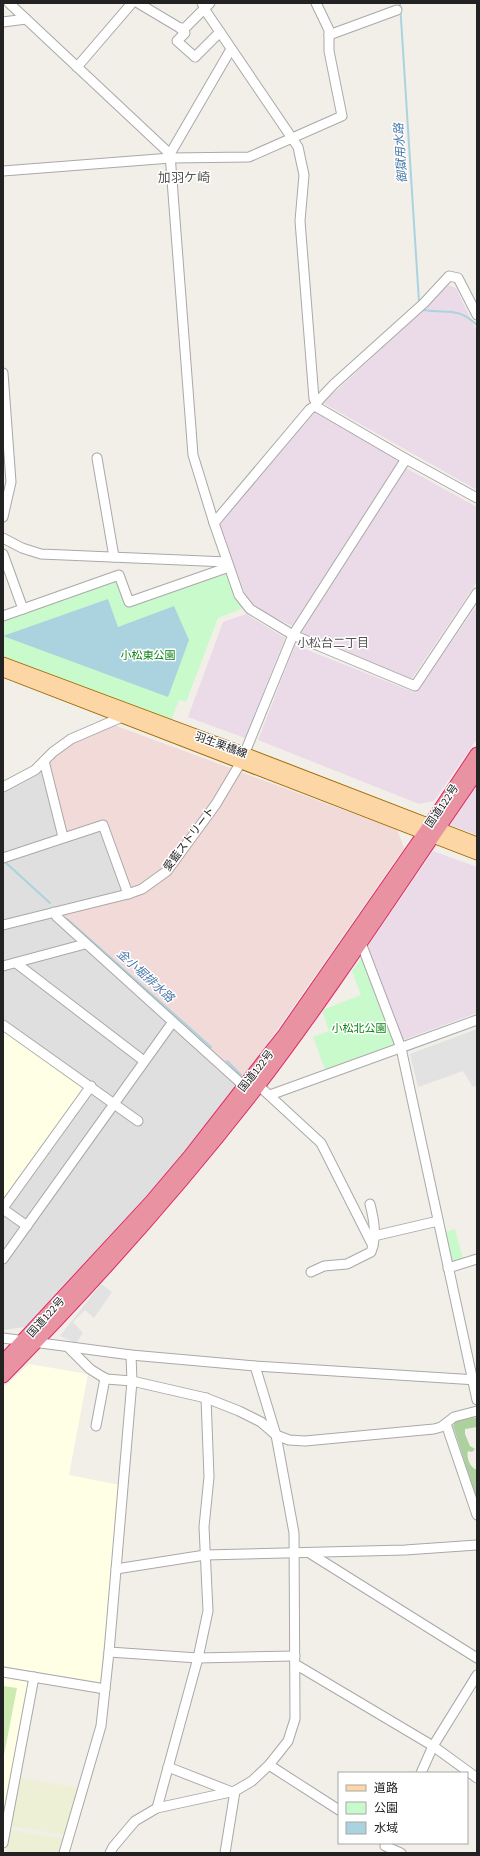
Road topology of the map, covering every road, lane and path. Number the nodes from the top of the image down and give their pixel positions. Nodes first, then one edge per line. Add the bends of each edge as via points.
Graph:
1 (9, 3) edge
2 (132, 3) edge
3 (138, 3) edge
4 (316, 3) edge
5 (206, 5) edge
6 (397, 10) dead end
7 (26, 19) junction
8 (3, 22) edge
9 (180, 28) junction
10 (220, 32) junction
11 (329, 35) junction
12 (232, 49) junction
13 (77, 66) junction
14 (293, 138) junction
15 (171, 156) junction
16 (3, 171) edge
17 (477, 315) edge
18 (3, 373) edge
19 (316, 404) junction
20 (98, 458) dead end
21 (406, 459) junction
22 (477, 498) edge
23 (3, 517) edge
24 (214, 523) junction
25 (3, 538) edge
26 (3, 554) edge
27 (114, 557) junction
28 (228, 564) junction
29 (477, 593) edge
30 (23, 609) junction
31 (3, 616) edge
32 (293, 635) junction
33 (3, 663) edge
34 (3, 671) edge
35 (122, 717) junction
36 (477, 754) edge
37 (242, 757) junction
38 (44, 761) junction
39 (477, 772) edge
40 (3, 787) edge
41 (431, 831) junction
42 (63, 837) junction
43 (477, 843) edge
44 (477, 854) edge
45 (4, 857) edge
46 (128, 894) junction
47 (54, 912) junction
48 (3, 925) edge
49 (361, 943) junction
50 (85, 944) junction
51 (16, 963) junction
52 (3, 966) edge
53 (477, 1020) edge
54 (172, 1023) junction
55 (3, 1025) edge
56 (401, 1048) junction
57 (144, 1062) junction
58 (258, 1085) junction
59 (91, 1086) junction
60 (244, 1086) junction
61 (270, 1095) junction
62 (115, 1103) junction
63 (138, 1121) dead end
64 (370, 1204) dead end
65 (3, 1209) edge
66 (438, 1221) junction
67 (27, 1226) junction
68 (374, 1236) junction
69 (373, 1246) junction
70 (3, 1259) edge
71 (477, 1260) edge
72 (448, 1268) junction
73 (311, 1272) dead end
74 (3, 1338) edge
75 (29, 1342) junction
76 (69, 1348) junction
77 (131, 1355) junction
78 (3, 1362) edge
79 (255, 1366) junction
80 (3, 1376) edge
81 (105, 1378) junction
82 (475, 1380) edge
83 (132, 1382) junction
84 (206, 1398) junction
85 (477, 1400) edge
86 (477, 1411) edge
87 (446, 1424) junction
88 (96, 1426) dead end
89 (276, 1435) junction
90 (477, 1515) edge
91 (477, 1545) edge
92 (294, 1554) junction
93 (311, 1554) junction
94 (205, 1555) junction
95 (116, 1569) junction
96 (110, 1652) junction
97 (198, 1658) junction
98 (477, 1658) edge
99 (295, 1660) junction
100 (3, 1672) edge
101 (477, 1675) edge
102 (34, 1677) junction
103 (105, 1689) junction
104 (433, 1746) junction
105 (269, 1766) junction
106 (168, 1767) junction
107 (421, 1772) edge
108 (477, 1778) edge
109 (234, 1791) junction
110 (157, 1808) junction
111 (338, 1809) edge
112 (3, 1842) edge
113 (384, 1847) edge
114 (64, 1853) edge
115 (110, 1853) edge
116 (225, 1853) edge
117 (402, 1853) edge

1 - 7 street
2 - 13 street
3 - 9 street
4 - 11 street
5 - 9 street via 185,28
5 - 10 street
6 - 11 street
7 - 8 street
7 - 13 street
9 - 10 street via 185,33 177,41 195,57
10 - 12 street
11 - 14 street via 328,51 342,116
12 - 14 street
12 - 15 street
13 - 15 street
14 - 15 street via 249,157
14 - 19 street via 298,147 304,175 300,221
15 - 16 street
15 - 24 street via 193,455
17 - 19 street via 458,278 449,276 424,303 334,384
18 - 23 street via 11,482
19 - 21 street
19 - 24 street
20 - 27 street
21 - 22 street
21 - 32 street, 愛藍ストリート
24 - 28 street
25 - 27 street via 41,554
26 - 30 street
27 - 28 street
28 - 30 street via 129,602 119,575
28 - 32 street via 239,594 250,609
29 - 32 street via 415,686
30 - 31 street
32 - 37 street, 愛藍ストリート
33 - 37 main road, 羽生栗橋線
34 - 35 main road, 羽生栗橋線
35 - 37 main road, 羽生栗橋線
35 - 38 street via 71,739
36 - 41 highway, 国道122号
37 - 41 main road, 羽生栗橋線
37 - 46 street, 愛藍ストリート via 216,804 167,871
38 - 40 street via 35,770
38 - 42 street
39 - 41 highway, 国道122号
41 - 43 main road
41 - 44 main road
41 - 49 highway, 国道122号
41 - 60 highway, 国道122号 via 285,1034
42 - 45 street
42 - 46 street via 103,825
46 - 47 street, 愛藍ストリート
47 - 48 street, 愛藍ストリート
47 - 50 street
49 - 56 street
49 - 58 highway, 国道122号
50 - 51 street
50 - 54 street
51 - 52 street
51 - 57 street
53 - 56 street
54 - 57 street
54 - 60 street
55 - 59 street
56 - 61 street
56 - 66 street
57 - 62 street
58 - 61 street
58 - 75 highway, 国道122号 via 153,1215
59 - 62 street
59 - 65 street
60 - 75 highway, 国道122号 via 190,1156
61 - 69 street via 321,1143
62 - 63 street
62 - 67 street
64 - 68 street
65 - 67 street
66 - 68 street
66 - 72 street
67 - 70 street
68 - 69 street
69 - 73 street via 371,1252 347,1264 324,1266
71 - 72 street
72 - 82 street
74 - 75 street
75 - 76 street
75 - 78 highway, 国道122号
75 - 80 highway, 国道122号
76 - 77 street
76 - 81 street
77 - 79 street
77 - 83 street
79 - 82 street
79 - 89 street
81 - 83 street
81 - 88 street
82 - 85 street
83 - 84 street
83 - 95 street
84 - 89 street via 261,1422
84 - 94 street via 210,1477 204,1528
86 - 87 street via 454,1417
87 - 89 street via 434,1429 305,1441 288,1440
87 - 90 street
89 - 92 street via 294,1532
91 - 93 street
92 - 93 street
92 - 94 street
92 - 99 street
93 - 98 street
94 - 95 street
94 - 97 street via 208,1611
95 - 96 street
96 - 97 street
96 - 103 street
97 - 99 street
97 - 106 street
99 - 104 street
99 - 105 street via 295,1719 288,1741
100 - 102 street
101 - 104 street
102 - 103 street
102 - 112 street
103 - 114 street via 101,1726
104 - 107 street
104 - 108 street
105 - 109 street via 252,1781
105 - 111 street
106 - 109 street
106 - 110 street
109 - 110 street
109 - 116 street
110 - 115 street via 135,1821
113 - 117 street

